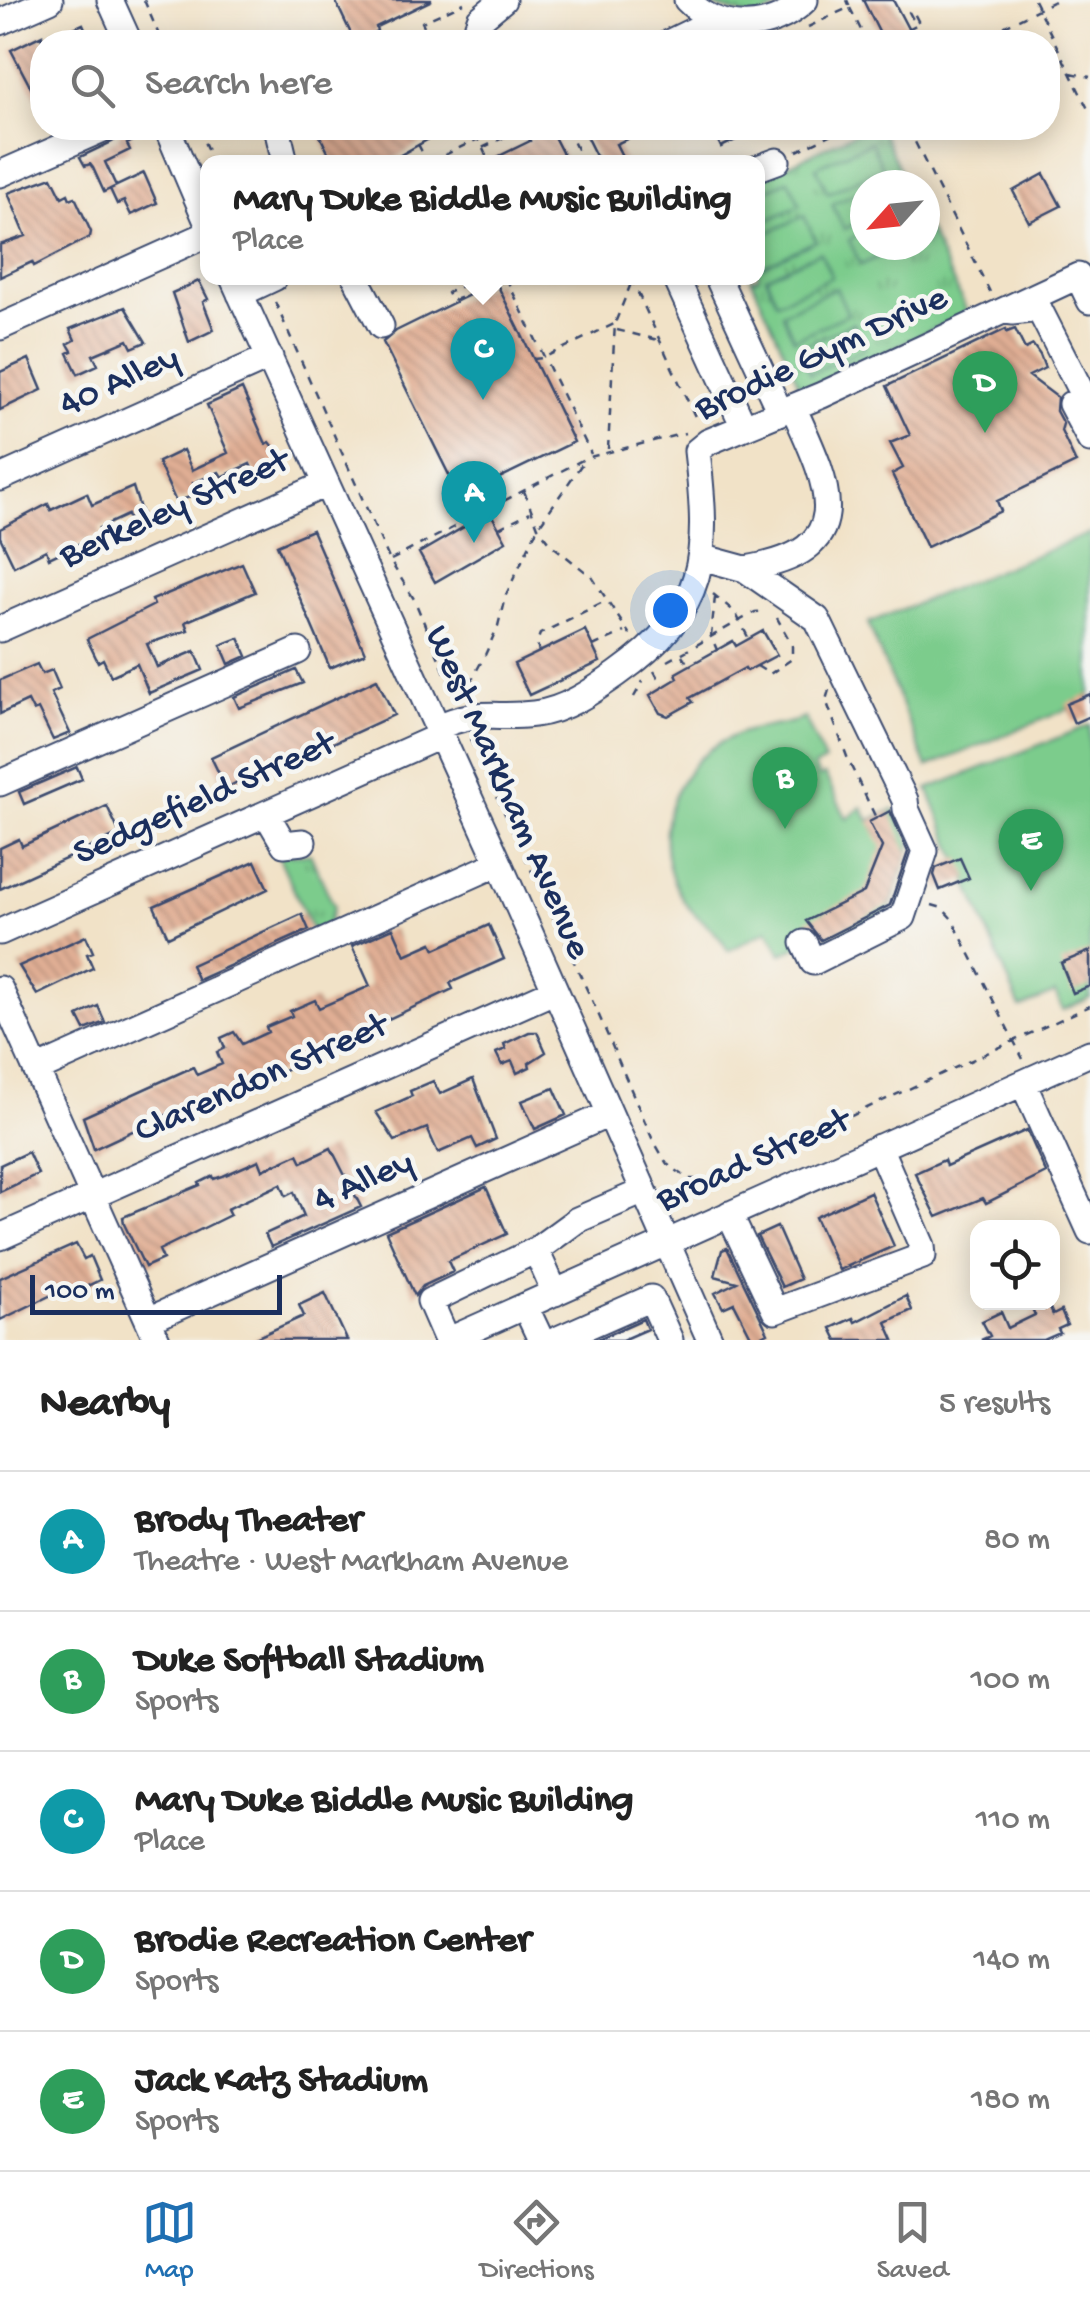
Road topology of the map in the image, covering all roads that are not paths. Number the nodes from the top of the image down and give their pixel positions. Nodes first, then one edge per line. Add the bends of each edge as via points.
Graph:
1 (50, 0) edge
2 (110, 0) edge
3 (503, 0) edge
4 (687, 0) edge
5 (804, 0) edge
6 (0, 22) edge
7 (722, 22) junction
8 (124, 30) edge
9 (476, 30) edge
10 (695, 30) edge
11 (78, 140) edge
12 (172, 140) edge
13 (0, 174) edge
14 (200, 205) edge
15 (200, 238) edge
16 (360, 285) edge
17 (679, 285) edge
18 (722, 285) edge
19 (236, 286) edge
20 (1090, 301) edge
21 (999, 310) junction
22 (0, 326) edge
23 (381, 326) dead end
24 (270, 357) junction
25 (1081, 406) edge
26 (786, 409) junction
27 (744, 427) junction
28 (1090, 440) edge
29 (0, 478) edge
30 (326, 484) junction
31 (745, 568) junction
32 (704, 577) junction
33 (0, 630) edge
34 (298, 651) dead end
35 (438, 732) junction
36 (0, 783) edge
37 (267, 815) junction
38 (303, 842) dead end
39 (498, 863) junction
40 (0, 932) edge
41 (804, 944) dead end
42 (0, 990) edge
43 (554, 991) junction
44 (1090, 1053) edge
45 (36, 1070) junction
46 (1023, 1072) junction
47 (609, 1114) junction
48 (879, 1147) junction
49 (644, 1191) junction
50 (93, 1196) junction
51 (729, 1214) junction
52 (1090, 1231) edge
53 (0, 1237) edge
54 (667, 1242) junction
55 (536, 1250) junction
56 (556, 1292) junction
57 (526, 1306) junction
58 (153, 1330) edge
59 (490, 1332) edge
60 (665, 1338) edge
61 (707, 1339) edge
62 (448, 1340) edge
63 (542, 1340) edge
64 (556, 1340) edge

1 - 6 street
2 - 8 street
3 - 9 street
4 - 7 street
5 - 7 street via 770,22
7 - 10 street
11 - 13 street
12 - 14 street
15 - 22 street
16 - 23 street
17 - 27 street
18 - 26 street
19 - 24 street, West Markham Avenue
20 - 21 street, Brodie Gym Drive via 1078,276
21 - 25 street via 1039,308
21 - 26 street, Brodie Gym Drive
24 - 29 street, 40 Alley
24 - 30 street, West Markham Avenue
25 - 28 street
26 - 27 street, Brodie Gym Drive
26 - 31 street via 821,470 824,521 813,545 796,557
27 - 32 street, Brodie Gym Drive via 695,438
30 - 33 street, Berkeley Street
30 - 35 street, West Markham Avenue
31 - 32 street
31 - 41 street via 811,613 925,852 903,917 813,962
32 - 35 street, Brodie Gym Drive via 651,666 535,714 460,710
34 - 36 street
35 - 37 street, Sedgefield Street
35 - 39 street, West Markham Avenue
37 - 38 street via 284,844
37 - 40 street, Sedgefield Street
39 - 43 street, West Markham Avenue
39 - 45 street
42 - 45 street
43 - 47 street, West Markham Avenue
43 - 50 street, Clarendon Street
44 - 46 street, Broad Street
45 - 50 street
46 - 48 street, Broad Street
46 - 52 street
47 - 49 street, West Markham Avenue
47 - 58 street, 4 Alley
48 - 51 street, Broad Street
48 - 51 street via 923,1256 771,1310
49 - 54 street, West Markham Avenue
49 - 55 street via 577,1220
50 - 53 street, Clarendon Street
50 - 58 street
51 - 54 street, Broad Street
54 - 56 street, Broad Street
54 - 61 street, West Markham Avenue
55 - 56 street
55 - 62 street via 430,1301
56 - 57 street, Broad Street
57 - 59 street, Broad Street
57 - 63 street
59 - 62 street, Broad Street
60 - 64 street via 651,1298

